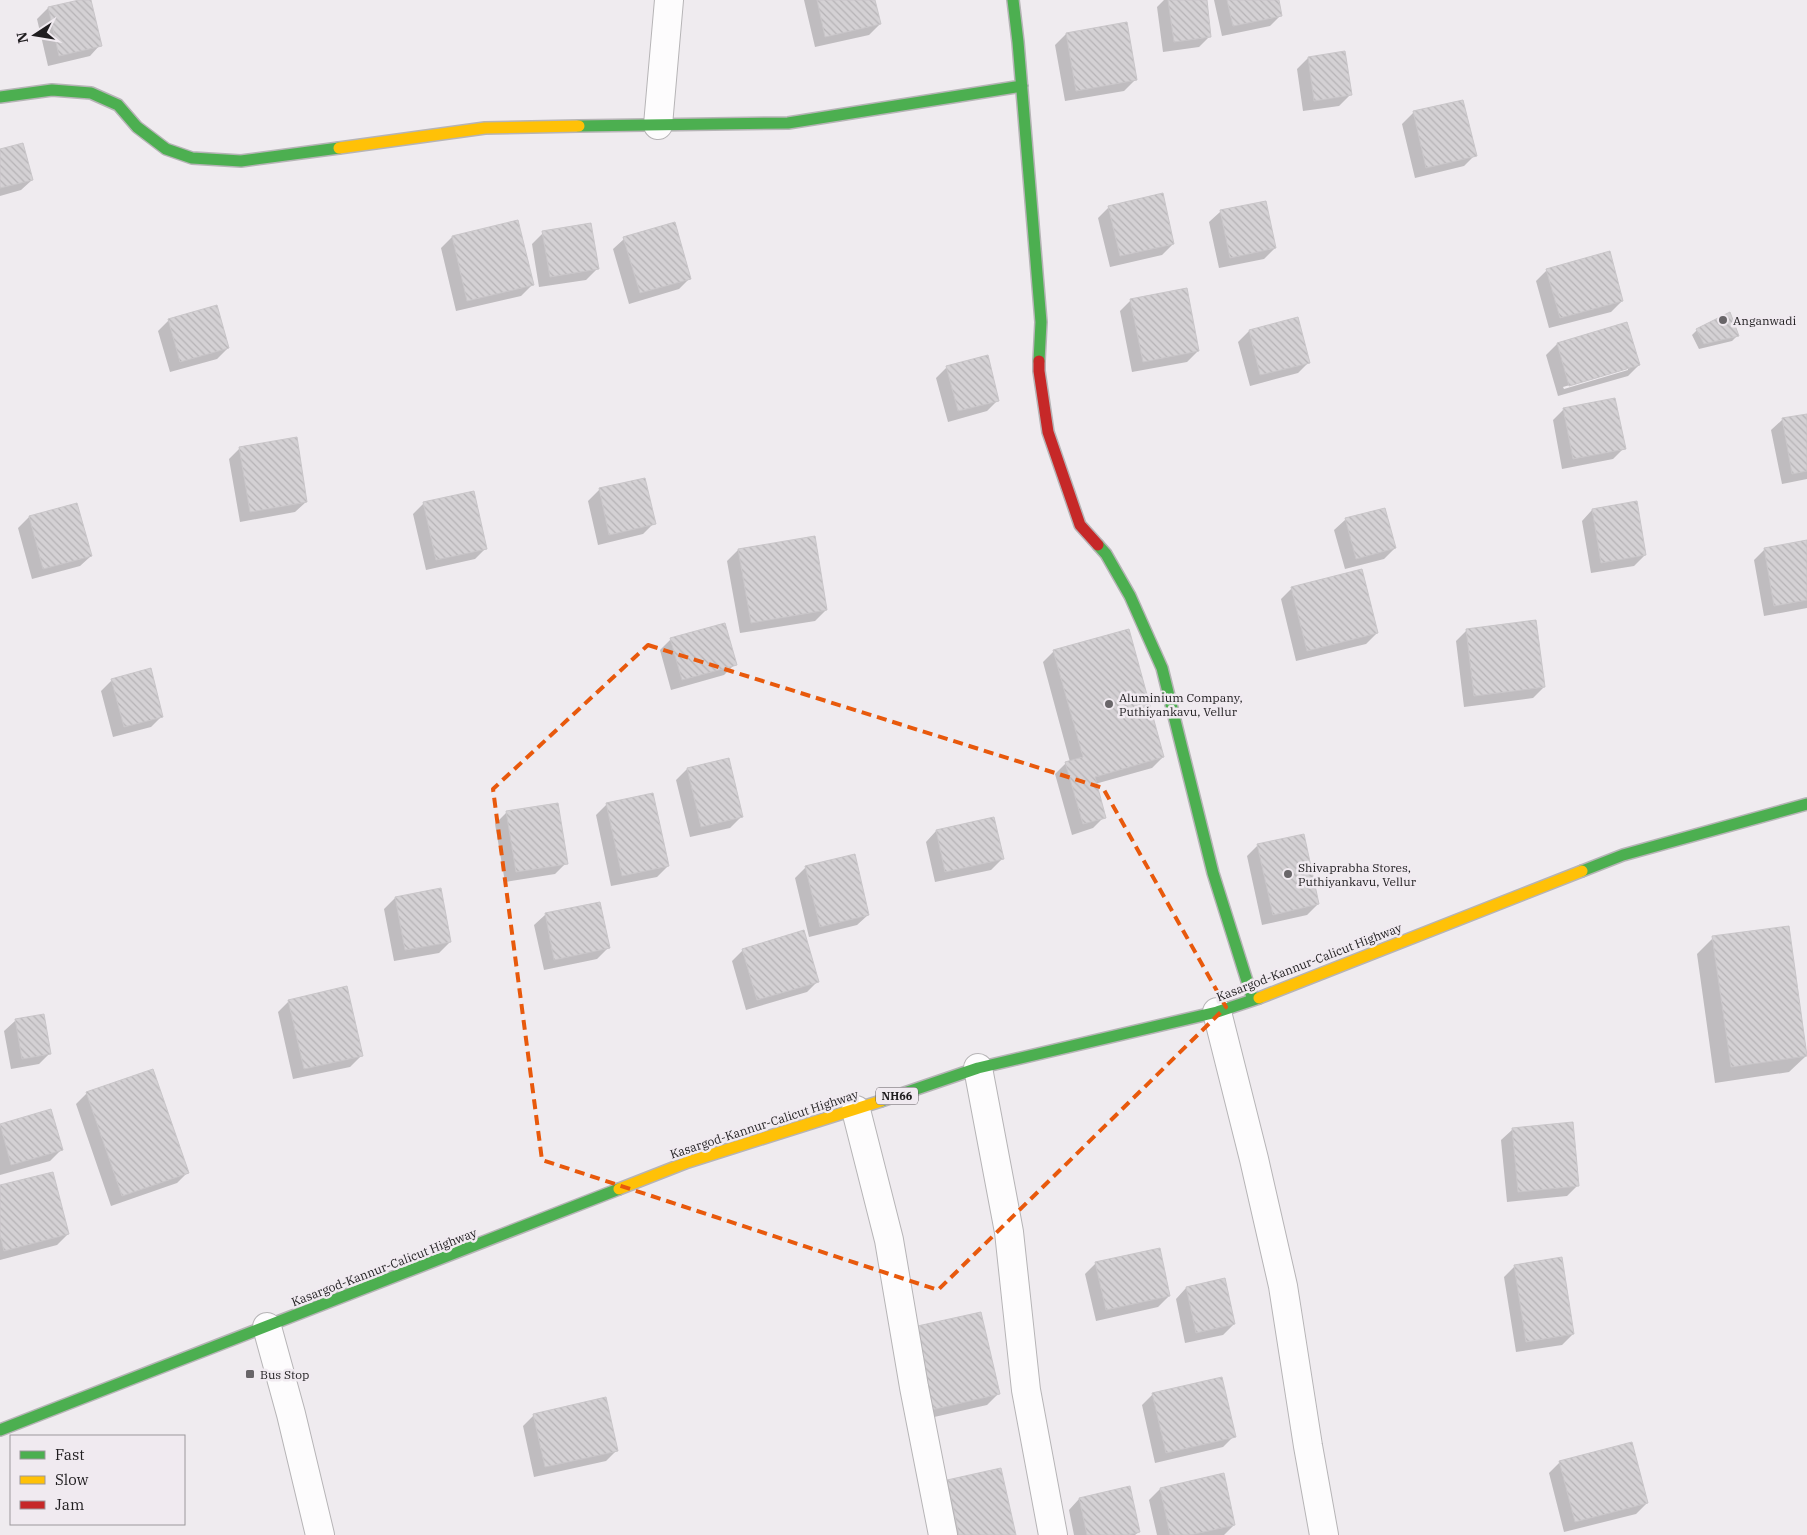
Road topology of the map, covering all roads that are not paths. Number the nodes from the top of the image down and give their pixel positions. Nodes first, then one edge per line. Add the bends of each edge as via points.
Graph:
1 (669, 0) edge
2 (1013, 0) edge
3 (1022, 86) junction
4 (0, 98) edge
5 (658, 125) junction
6 (1807, 804) edge
7 (1253, 1000) junction
8 (1217, 1012) junction
9 (978, 1068) junction
10 (856, 1110) junction
11 (267, 1327) junction
12 (0, 1430) edge
13 (320, 1535) edge
14 (943, 1535) edge
15 (1054, 1535) edge
16 (1324, 1535) edge

1 - 5 street
2 - 3 main road
3 - 5 main road via 788,123
3 - 7 main road via 1041,322 1039,371 1048,432 1080,525 1106,554 1130,596 1162,668 1213,873
4 - 5 main road via 52,90 91,93 118,104 136,127 166,149 192,158 241,161 485,128
6 - 7 main road, Kasargod-Kannur-Calicut Highway / NH66 via 1623,855
7 - 8 main road, Kasargod-Kannur-Calicut Highway / NH66
8 - 9 main road, Kasargod-Kannur-Calicut Highway / NH66
8 - 16 street via 1283,1286
9 - 10 main road, Kasargod-Kannur-Calicut Highway / NH66
9 - 15 street via 1009,1232 1026,1390
10 - 11 main road, Kasargod-Kannur-Calicut Highway / NH66 via 688,1162
10 - 14 street via 889,1240
11 - 12 main road, Kasargod-Kannur-Calicut Highway / NH66
11 - 13 street

